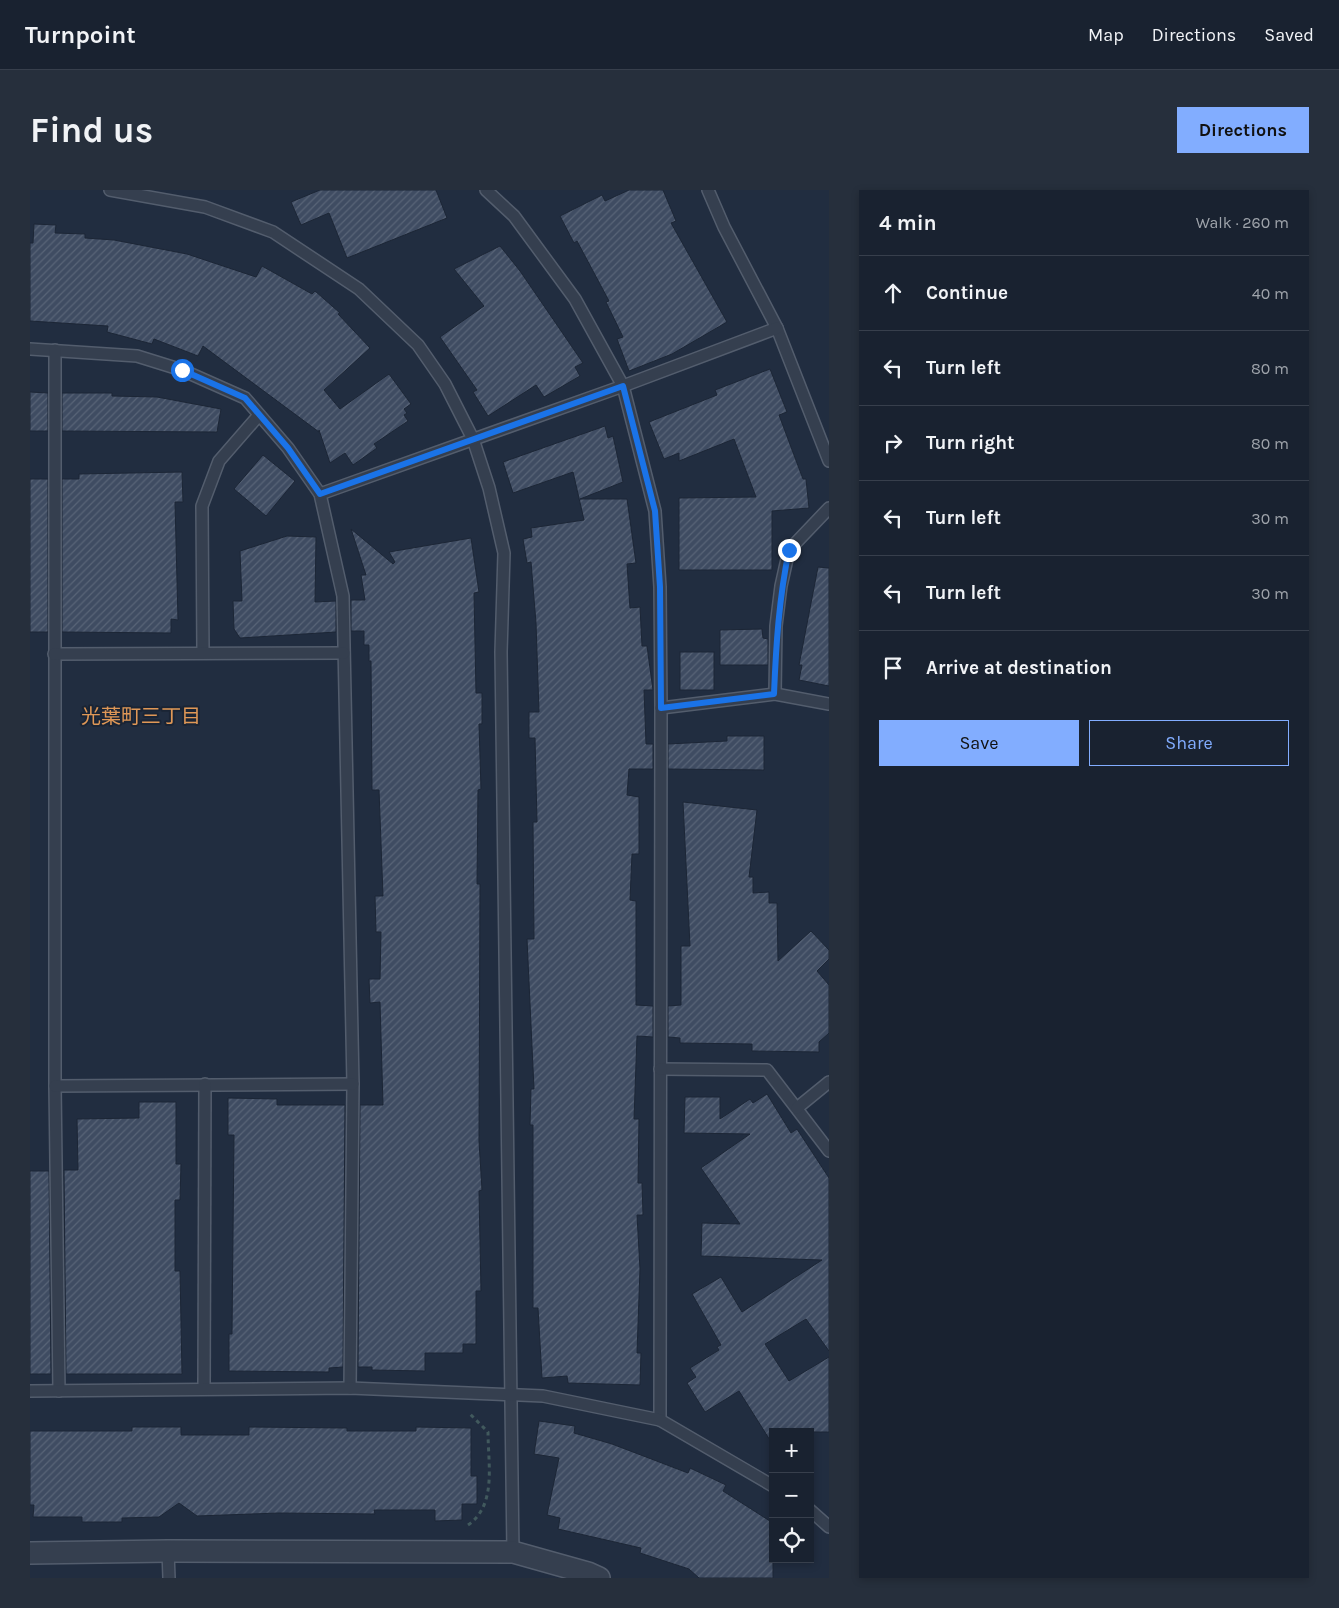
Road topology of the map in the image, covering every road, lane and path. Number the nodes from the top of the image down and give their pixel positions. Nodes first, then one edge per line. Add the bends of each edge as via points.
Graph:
1 (110, 190) edge
2 (486, 190) edge
3 (708, 190) edge
4 (777, 328) junction
5 (30, 350) edge
6 (55, 350) junction
7 (623, 386) junction
8 (259, 415) junction
9 (473, 439) junction
10 (829, 461) edge
11 (320, 494) junction
12 (829, 508) edge
13 (203, 653) junction
14 (344, 653) junction
15 (54, 654) junction
16 (774, 694) junction
17 (829, 704) edge
18 (661, 708) junction
19 (660, 1070) junction
20 (829, 1082) edge
21 (205, 1084) junction
22 (353, 1084) junction
23 (55, 1086) junction
24 (797, 1108) junction
25 (829, 1151) edge
26 (204, 1388) junction
27 (350, 1388) junction
28 (59, 1390) junction
29 (30, 1391) edge
30 (510, 1394) junction
31 (468, 1412) dead end
32 (660, 1420) junction
33 (769, 1484) edge
34 (814, 1514) edge
35 (829, 1527) edge
36 (464, 1528) dead end
37 (168, 1551) junction
38 (513, 1552) junction
39 (30, 1553) edge
40 (169, 1578) edge
41 (599, 1578) edge

1 - 9 lane via 205,207 273,232 359,289 418,345 445,384
2 - 7 lane via 514,216 575,299
3 - 4 lane
4 - 7 lane
4 - 10 lane
5 - 6 lane
6 - 8 lane via 137,356 182,370 245,398
6 - 15 lane
7 - 9 lane
7 - 18 lane via 655,511 660,587
8 - 11 lane via 288,448
8 - 13 lane via 219,461 202,506
9 - 11 lane
9 - 30 lane via 489,488 504,553 501,652
11 - 14 lane via 343,596
12 - 16 lane via 789,550 776,626
13 - 14 lane
13 - 15 lane
14 - 22 lane
15 - 23 lane
16 - 17 lane
16 - 18 lane
18 - 19 lane
19 - 24 lane via 767,1070
19 - 32 lane
20 - 24 lane
21 - 22 lane
21 - 23 lane
21 - 26 lane
22 - 27 lane
23 - 28 lane
24 - 25 lane
26 - 27 lane
26 - 28 lane
27 - 30 lane
28 - 29 lane
30 - 32 lane via 578,1402
30 - 38 lane
31 - 36 path via 488,1432 489,1496 479,1517
32 - 33 lane
34 - 35 lane
37 - 38 street
37 - 39 street
37 - 40 lane
38 - 41 street

